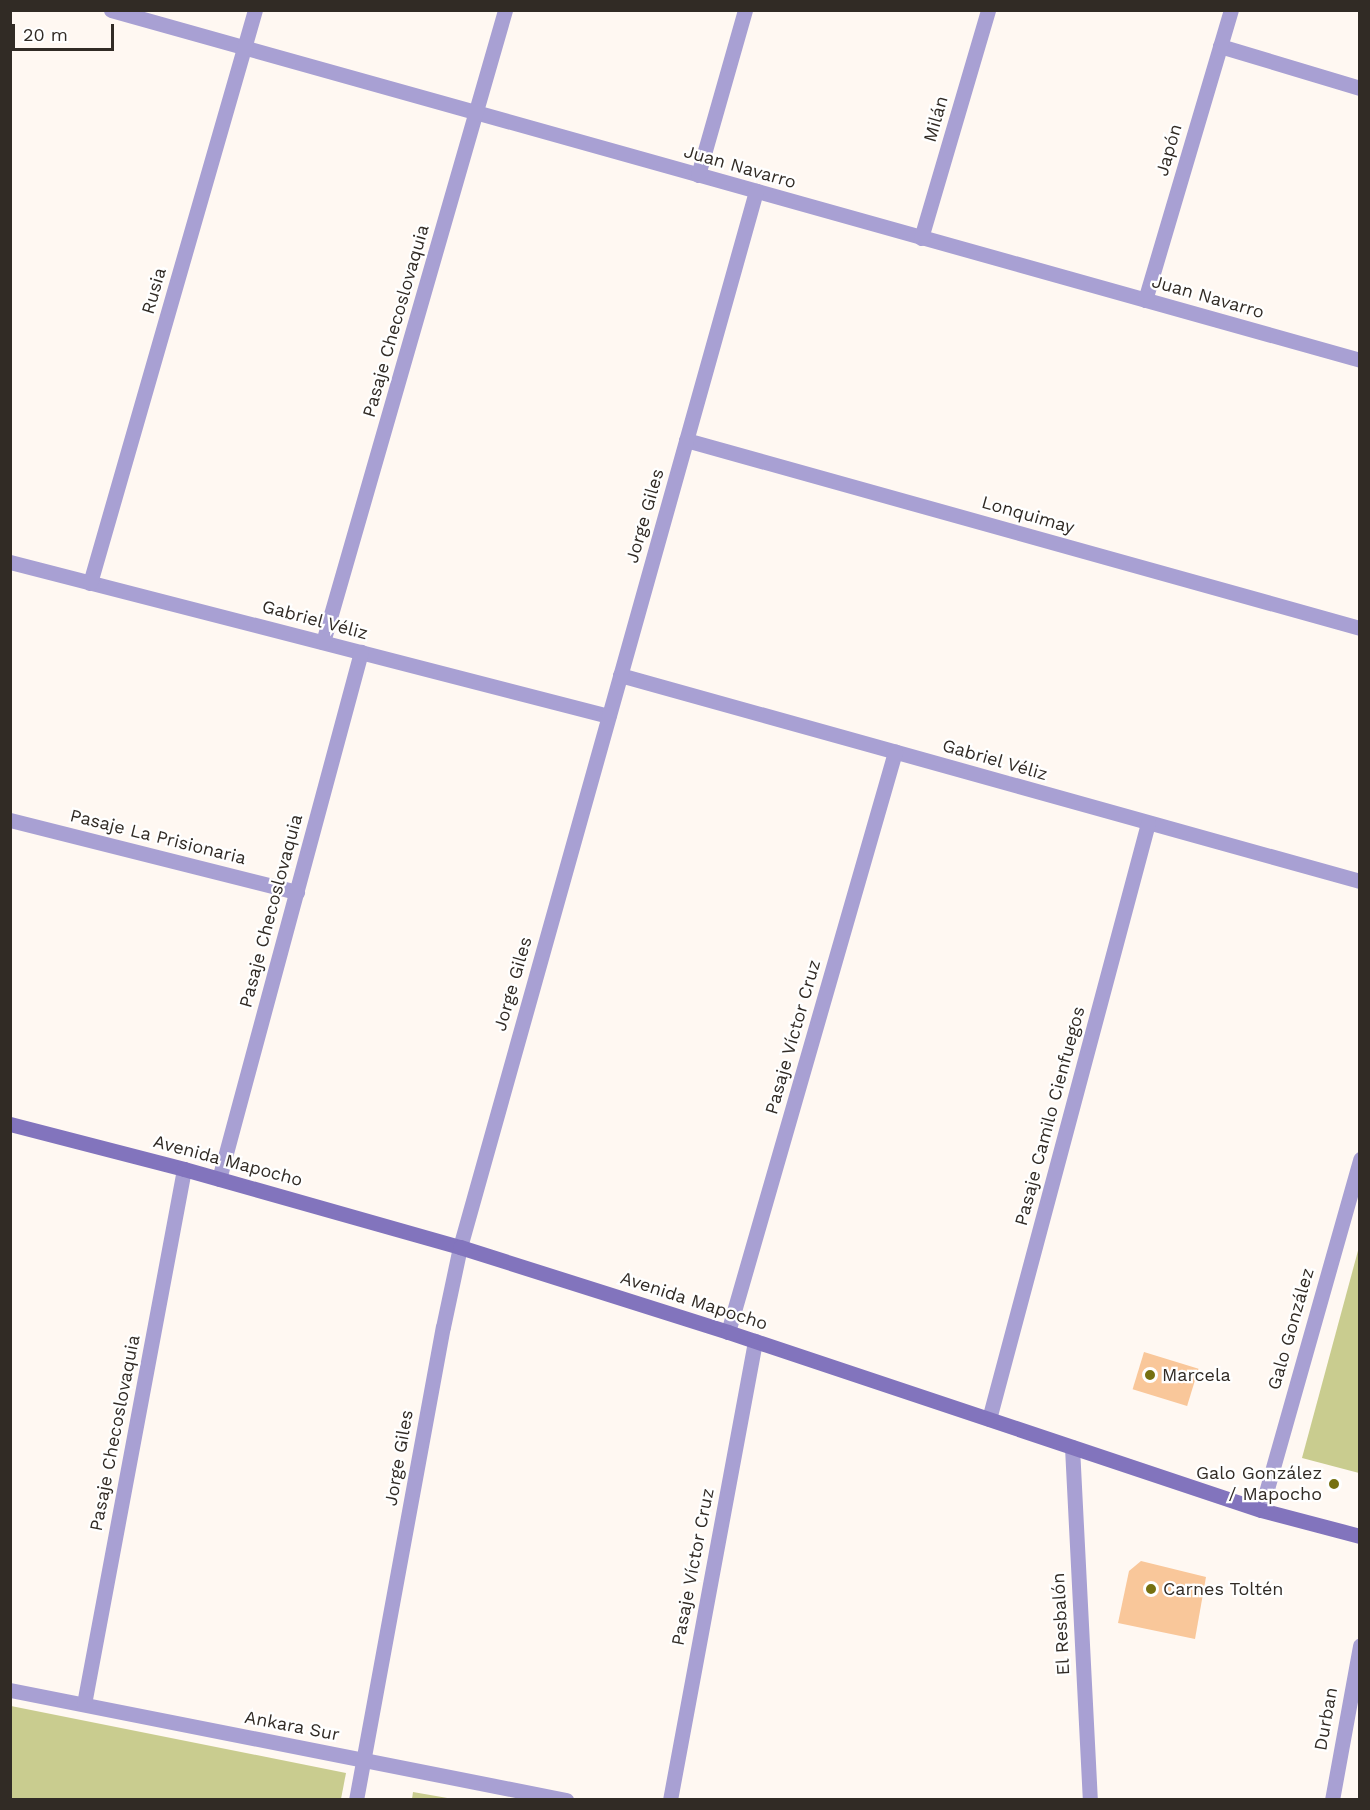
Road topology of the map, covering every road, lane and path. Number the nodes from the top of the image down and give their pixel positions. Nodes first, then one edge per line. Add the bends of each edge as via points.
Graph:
1 (111, 10) edge
2 (255, 10) edge
3 (505, 10) edge
4 (744, 10) edge
5 (988, 10) edge
6 (1231, 10) edge
7 (1220, 46) junction
8 (245, 48) junction
9 (1359, 88) edge
10 (476, 113) junction
11 (698, 175) junction
12 (756, 191) junction
13 (921, 238) junction
14 (1145, 300) junction
15 (1359, 360) edge
16 (687, 440) junction
17 (10, 562) edge
18 (90, 583) junction
19 (1359, 628) edge
20 (323, 642) junction
21 (361, 652) junction
22 (620, 675) junction
23 (609, 716) junction
24 (895, 752) junction
25 (10, 820) edge
26 (1148, 823) junction
27 (1359, 881) edge
28 (297, 892) junction
29 (10, 1124) edge
30 (1359, 1159) edge
31 (184, 1169) junction
32 (219, 1179) junction
33 (460, 1247) junction
34 (728, 1332) junction
35 (755, 1341) junction
36 (989, 1419) junction
37 (1072, 1447) junction
38 (1261, 1510) junction
39 (1359, 1536) edge
40 (1359, 1646) edge
41 (10, 1690) edge
42 (84, 1704) junction
43 (363, 1759) junction
44 (356, 1800) edge
45 (566, 1800) edge
46 (670, 1800) edge
47 (1090, 1800) edge
48 (1332, 1800) edge

1 - 8 street, Juan Navarro
2 - 8 street, Rusia
3 - 10 street, Pasaje Checoslovaquia
4 - 11 street
5 - 13 street, Milán
6 - 7 street, Japón
7 - 9 street
7 - 14 street, Japón
8 - 10 street, Juan Navarro
8 - 18 street, Rusia
10 - 11 street, Juan Navarro
10 - 20 street, Pasaje Checoslovaquia
11 - 12 street, Juan Navarro
12 - 13 street, Juan Navarro
12 - 16 street, Jorge Giles
13 - 14 street, Juan Navarro
14 - 15 street, Juan Navarro
16 - 19 street, Lonquimay
16 - 22 street, Jorge Giles
17 - 18 street, Gabriel Véliz
18 - 20 street, Gabriel Véliz
20 - 21 street, Gabriel Véliz
21 - 23 street, Gabriel Véliz
21 - 28 street, Pasaje Checoslovaquia
22 - 23 street, Jorge Giles
22 - 24 street, Gabriel Véliz
23 - 33 street, Jorge Giles
24 - 26 street, Gabriel Véliz
24 - 34 street, Pasaje Víctor Cruz
25 - 28 street, Pasaje La Prisionaria
26 - 27 street, Gabriel Véliz
26 - 36 street, Pasaje Camilo Cienfuegos
28 - 32 street, Pasaje Checoslovaquia
29 - 31 main road, Avenida Mapocho
30 - 38 street, Galo González
31 - 32 main road, Avenida Mapocho
31 - 42 street, Pasaje Checoslovaquia
32 - 33 main road, Avenida Mapocho
33 - 34 main road, Avenida Mapocho
33 - 43 street, Jorge Giles
34 - 35 main road, Avenida Mapocho
35 - 36 main road, Avenida Mapocho
35 - 46 street, Pasaje Víctor Cruz
36 - 37 main road, Avenida Mapocho
37 - 38 main road, Avenida Mapocho
37 - 47 street, El Resbalón
38 - 39 main road, Avenida Mapocho
40 - 48 street, Durban
41 - 42 street, Ankara Sur
42 - 43 street, Ankara Sur
43 - 44 street, Jorge Giles
43 - 45 street, Ankara Sur

